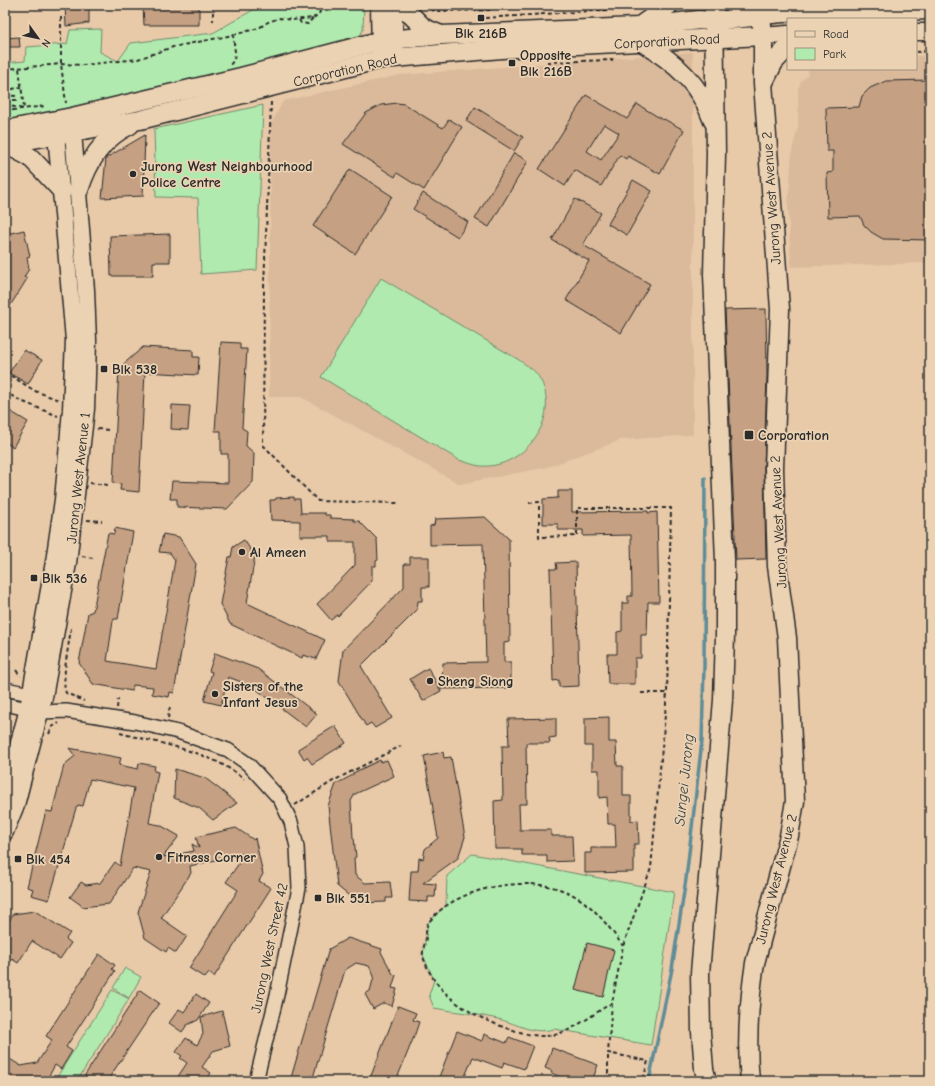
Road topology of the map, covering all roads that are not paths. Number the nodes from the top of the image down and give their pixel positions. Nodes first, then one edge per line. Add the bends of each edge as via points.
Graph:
1 (379, 5) edge
2 (394, 5) edge
3 (401, 5) edge
4 (669, 5) edge
5 (810, 8) edge
6 (930, 10) edge
7 (761, 11) edge
8 (715, 21) edge
9 (917, 32) edge
10 (930, 32) edge
11 (787, 34) edge
12 (441, 35) junction
13 (640, 35) junction
14 (763, 36) junction
15 (386, 40) junction
16 (787, 48) edge
17 (388, 58) junction
18 (763, 82) junction
19 (140, 120) junction
20 (65, 122) junction
21 (714, 124) junction
22 (5, 130) edge
23 (5, 144) edge
24 (70, 191) junction
25 (5, 689) edge
26 (36, 703) junction
27 (5, 704) edge
28 (5, 794) edge
29 (5, 832) edge
30 (256, 1081) edge
31 (707, 1081) edge
32 (750, 1081) edge

1 - 15 street
2 - 15 street
3 - 12 main road via 424,28
4 - 13 main road
5 - 6 street via 872,13
5 - 7 street
7 - 8 main road, Corporation Road
7 - 14 main road, Jurong West Avenue 2
8 - 13 main road, Corporation Road via 699,20
8 - 14 main road, Corporation Road
8 - 21 main road
9 - 10 street
11 - 14 street
12 - 13 main road, Corporation Road
12 - 15 main road, Corporation Road
13 - 17 main road, Corporation Road
13 - 21 main road via 685,73
14 - 18 main road, Jurong West Avenue 2
15 - 17 street
15 - 20 main road, Corporation Road
16 - 18 main road via 774,62
17 - 19 main road, Corporation Road
18 - 32 main road, Jurong West Avenue 2 via 780,309 774,468 777,566 787,638 795,801 789,836 752,979 748,1032
19 - 20 main road, Corporation Road
19 - 24 main road via 124,128 100,147
20 - 22 main road, Corporation Road
20 - 23 main road, Corporation Road
20 - 24 street, Jurong West Avenue 1
21 - 31 main road via 716,154 713,274 725,560 725,635 723,700 700,973 701,1032
23 - 24 main road via 30,157
24 - 26 street, Jurong West Avenue 1 via 74,340 71,410 63,500
24 - 26 street, Jurong West Avenue 1 via 88,341 86,409 68,563
25 - 26 street
26 - 27 street
26 - 28 street, Jurong West Avenue 1
26 - 29 street, Jurong West Avenue 1 via 16,805
26 - 30 street, Jurong West Street 42 via 63,717 135,722 178,732 228,750 248,764 280,799 297,847 299,888 279,988

